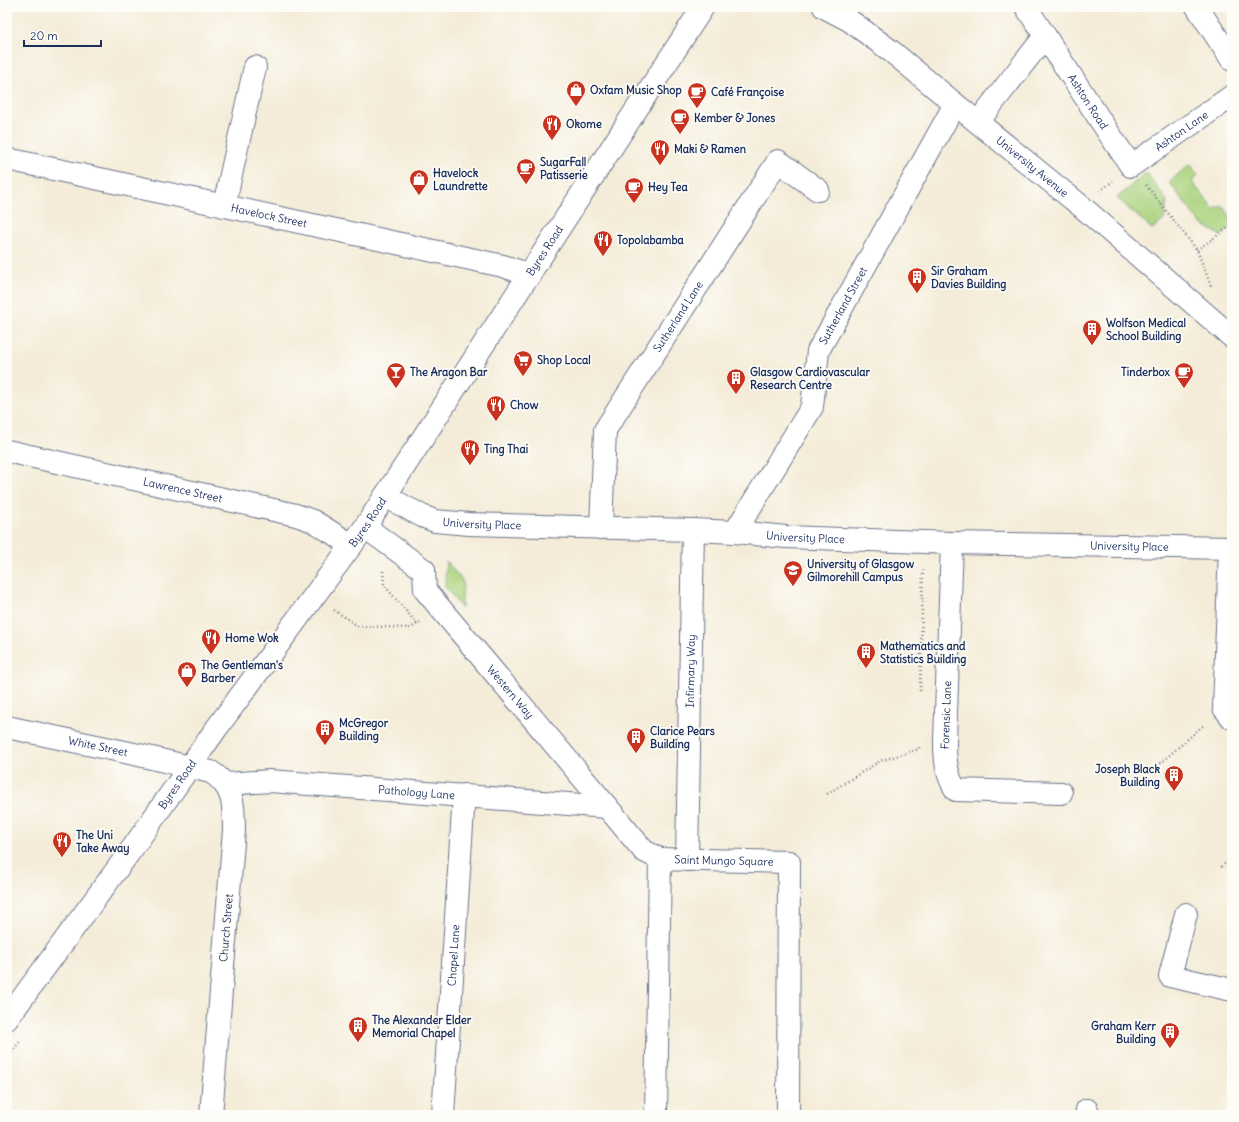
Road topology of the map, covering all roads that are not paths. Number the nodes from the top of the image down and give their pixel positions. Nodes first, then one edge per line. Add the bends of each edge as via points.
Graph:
1 (703, 7) edge
2 (824, 7) edge
3 (1026, 7) edge
4 (1197, 7) edge
5 (1045, 36) junction
6 (1232, 60) edge
7 (255, 67) dead end
8 (1232, 96) edge
9 (954, 104) junction
10 (978, 122) junction
11 (7, 159) edge
12 (1131, 166) joint
13 (818, 190) dead end
14 (224, 206) junction
15 (530, 275) junction
16 (1232, 337) edge
17 (7, 451) edge
18 (385, 496) junction
19 (365, 527) junction
20 (600, 528) junction
21 (693, 530) junction
22 (735, 532) junction
23 (952, 543) junction
24 (352, 545) junction
25 (1231, 548) edge
26 (1228, 713) edge
27 (7, 727) edge
28 (190, 766) junction
29 (226, 784) junction
30 (1061, 793) dead end
31 (464, 795) junction
32 (607, 807) junction
33 (660, 859) junction
34 (686, 860) junction
35 (1186, 914) dead end
36 (1232, 990) edge
37 (13, 998) edge
38 (7, 1019) edge
39 (211, 1115) edge
40 (443, 1115) edge
41 (656, 1115) edge
42 (788, 1115) edge

1 - 15 street, Byres Road
2 - 9 street, University Avenue via 849,20 886,46
3 - 5 street, Ashton Road
4 - 6 street
5 - 10 street
5 - 12 street, Ashton Road
7 - 14 street
8 - 12 street, Ashton Lane
9 - 10 street, University Avenue
9 - 22 street, Sutherland Street via 818,351 812,407
10 - 16 street, University Avenue via 1081,206
11 - 14 street, Havelock Street
13 - 20 street, Sutherland Lane via 778,161 605,430
14 - 15 street, Havelock Street via 503,266
15 - 18 street, Byres Road
17 - 24 street, Lawrence Street via 296,514 313,520
18 - 19 street, Byres Road
18 - 20 street, University Place via 435,520 469,524
19 - 24 street, Byres Road
19 - 32 street, Western Way via 424,570 425,590
20 - 21 street, University Place
21 - 22 street, University Place
21 - 34 street, Infirmary Way
22 - 23 street, University Place via 786,537
23 - 25 street, University Place
23 - 30 street, Forensic Lane via 945,763 952,784 956,790
24 - 28 street, Byres Road
25 - 26 street
27 - 28 street, White Street
28 - 29 street via 211,772
28 - 37 street, Byres Road via 134,846
29 - 31 street, Pathology Lane via 270,781
29 - 39 street, Church Street via 234,807 234,830
31 - 32 street, Pathology Lane
31 - 40 street, Chapel Lane
32 - 33 street, Western Way via 644,851
33 - 34 street, Saint Mungo Square
33 - 41 street, Saint Mungo Square
34 - 42 street, Saint Mungo Square via 789,862
35 - 36 street via 1170,976
37 - 38 street, Byres Road

